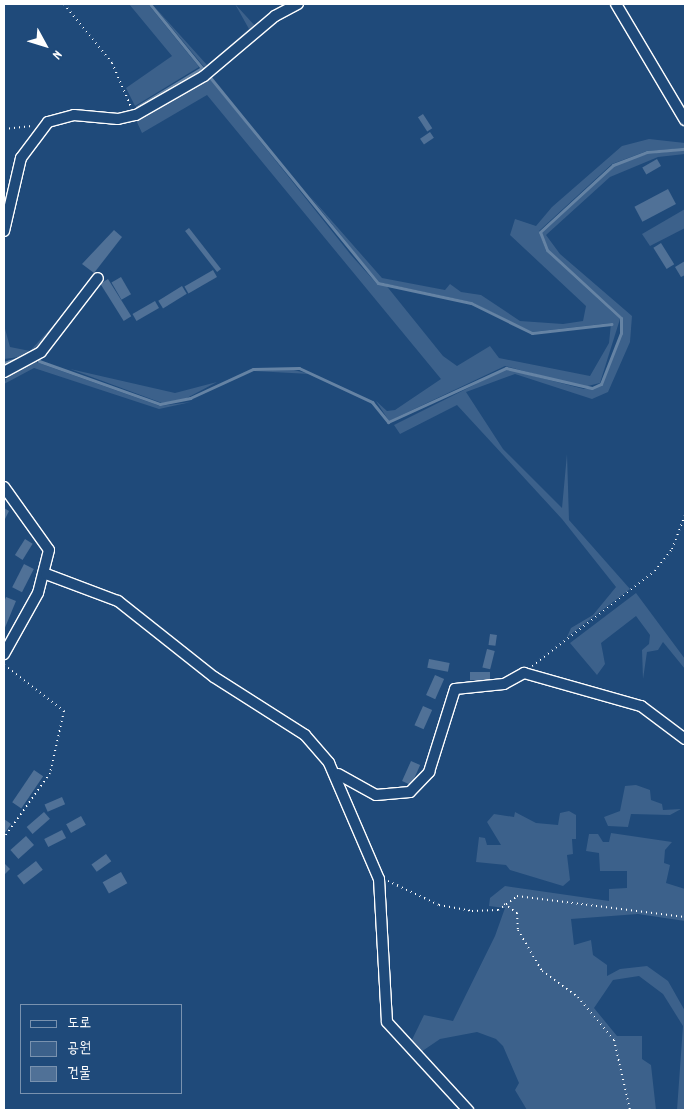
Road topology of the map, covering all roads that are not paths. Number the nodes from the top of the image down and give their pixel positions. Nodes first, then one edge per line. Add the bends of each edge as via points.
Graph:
1 (298, 4) edge
2 (616, 4) edge
3 (685, 120) edge
4 (4, 230) edge
5 (98, 278) dead end
6 (4, 372) edge
7 (4, 487) edge
8 (46, 574) junction
9 (4, 654) edge
10 (685, 739) edge
11 (338, 774) junction
12 (468, 1110) edge

1 - 4 street via 275,16 204,76 136,115 118,119 59,117 39,129 16,172
2 - 3 street
5 - 6 street via 41,352 25,364
7 - 8 street via 47,541
8 - 9 street
8 - 11 street via 118,601 214,677 305,735
10 - 11 street via 640,706 524,673 504,684 455,689 429,772 410,792 376,795
11 - 12 street via 379,879 387,1022

